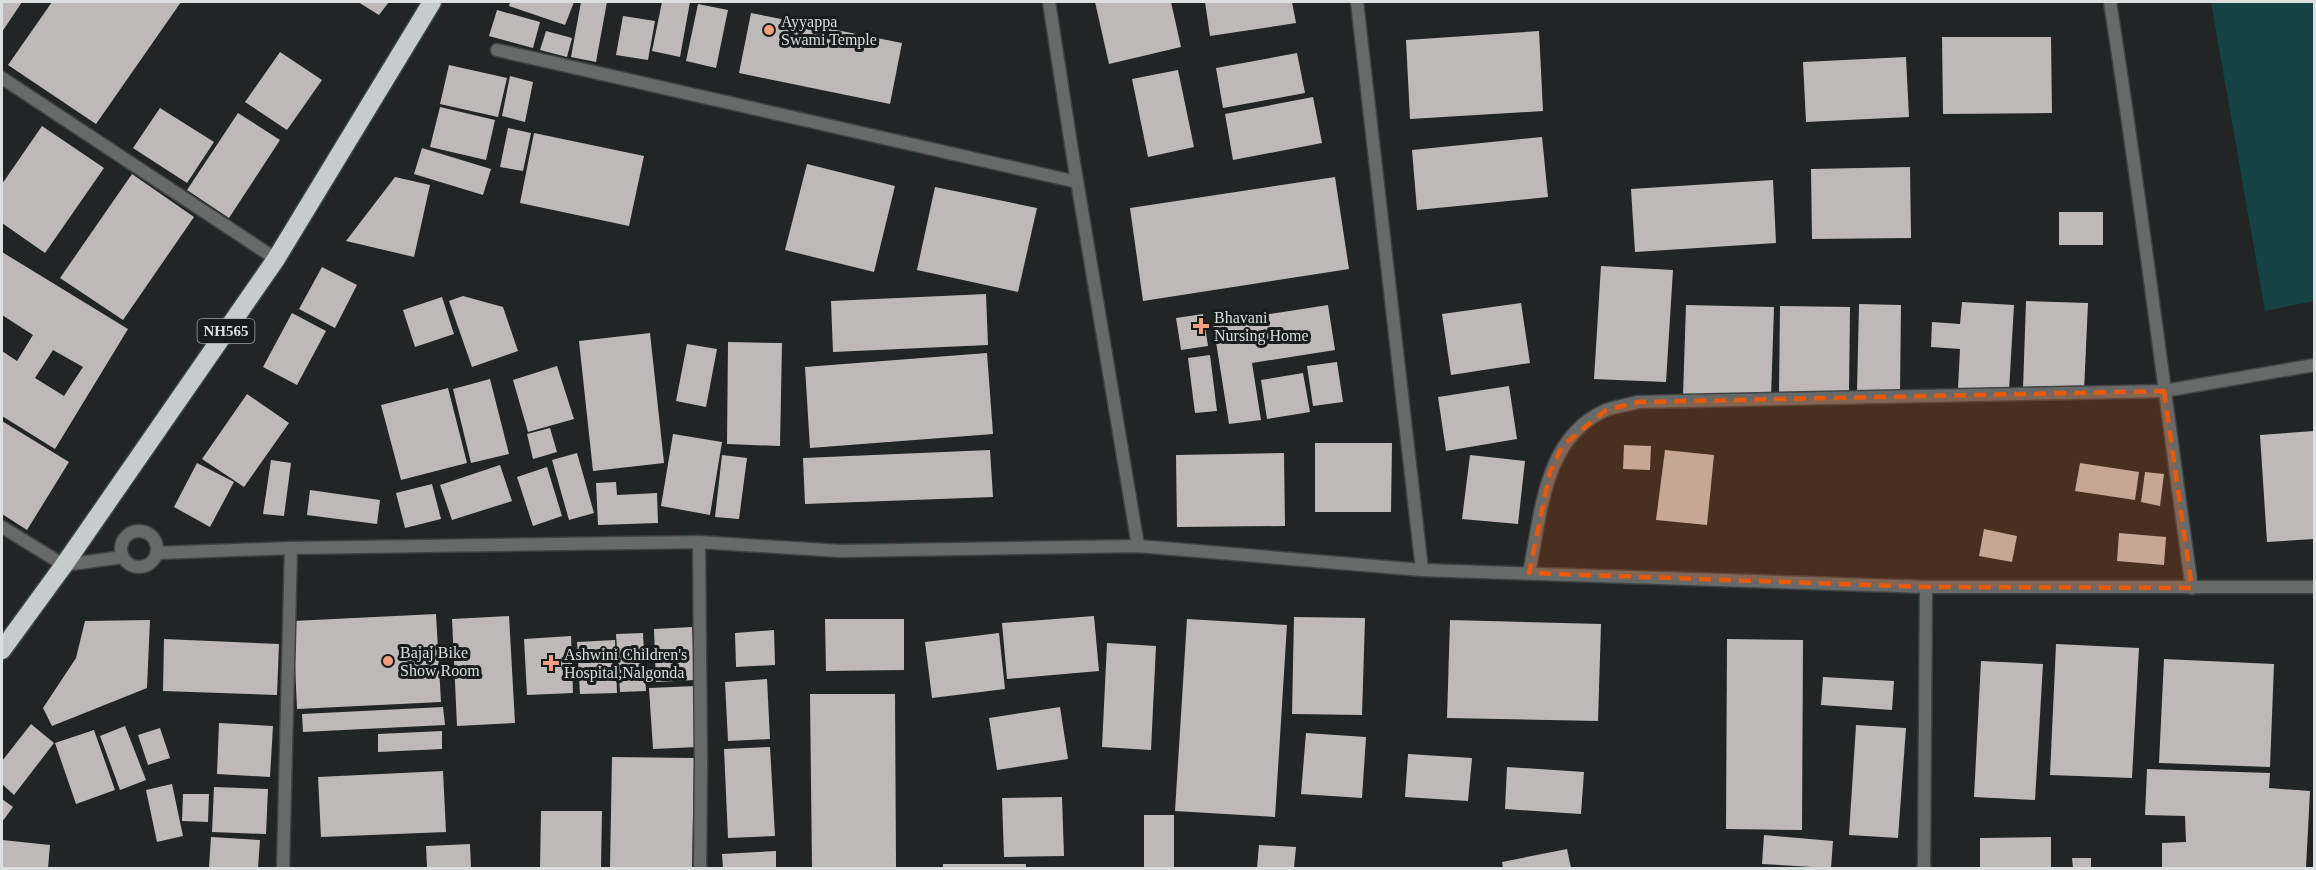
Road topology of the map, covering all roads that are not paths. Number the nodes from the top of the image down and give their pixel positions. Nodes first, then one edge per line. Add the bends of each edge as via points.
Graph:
1 (432, 2) edge
2 (1049, 2) edge
3 (1358, 2) edge
4 (2110, 2) edge
5 (497, 50) dead end
6 (2, 78) edge
7 (1077, 182) junction
8 (276, 259) junction
9 (2314, 365) edge
10 (2164, 391) junction
11 (2, 527) edge
12 (699, 542) junction
13 (1138, 546) junction
14 (291, 548) junction
15 (157, 553) junction
16 (123, 557) junction
17 (64, 565) junction
18 (1422, 570) junction
19 (1529, 573) junction
20 (1926, 587) junction
21 (2192, 588) junction
22 (2314, 588) edge
23 (2, 650) edge
24 (283, 868) edge
25 (700, 868) edge
26 (1924, 868) edge

1 - 8 highway, NH565
2 - 7 street
3 - 18 street
4 - 10 street
5 - 7 street
6 - 8 street
7 - 13 street
8 - 17 highway, NH565
9 - 10 street
10 - 19 street via 1638,402 1606,410 1584,424 1562,446 1550,472
10 - 21 street
11 - 17 street
12 - 13 street via 840,551
12 - 14 street
12 - 25 street
13 - 18 street
14 - 15 street
14 - 24 street
15 - 16 street via 145,566 128,564
15 - 16 street via 152,537 137,531 123,540
16 - 17 street
17 - 23 highway, NH565
18 - 19 street
19 - 20 street
20 - 21 street
20 - 26 street
21 - 22 street

